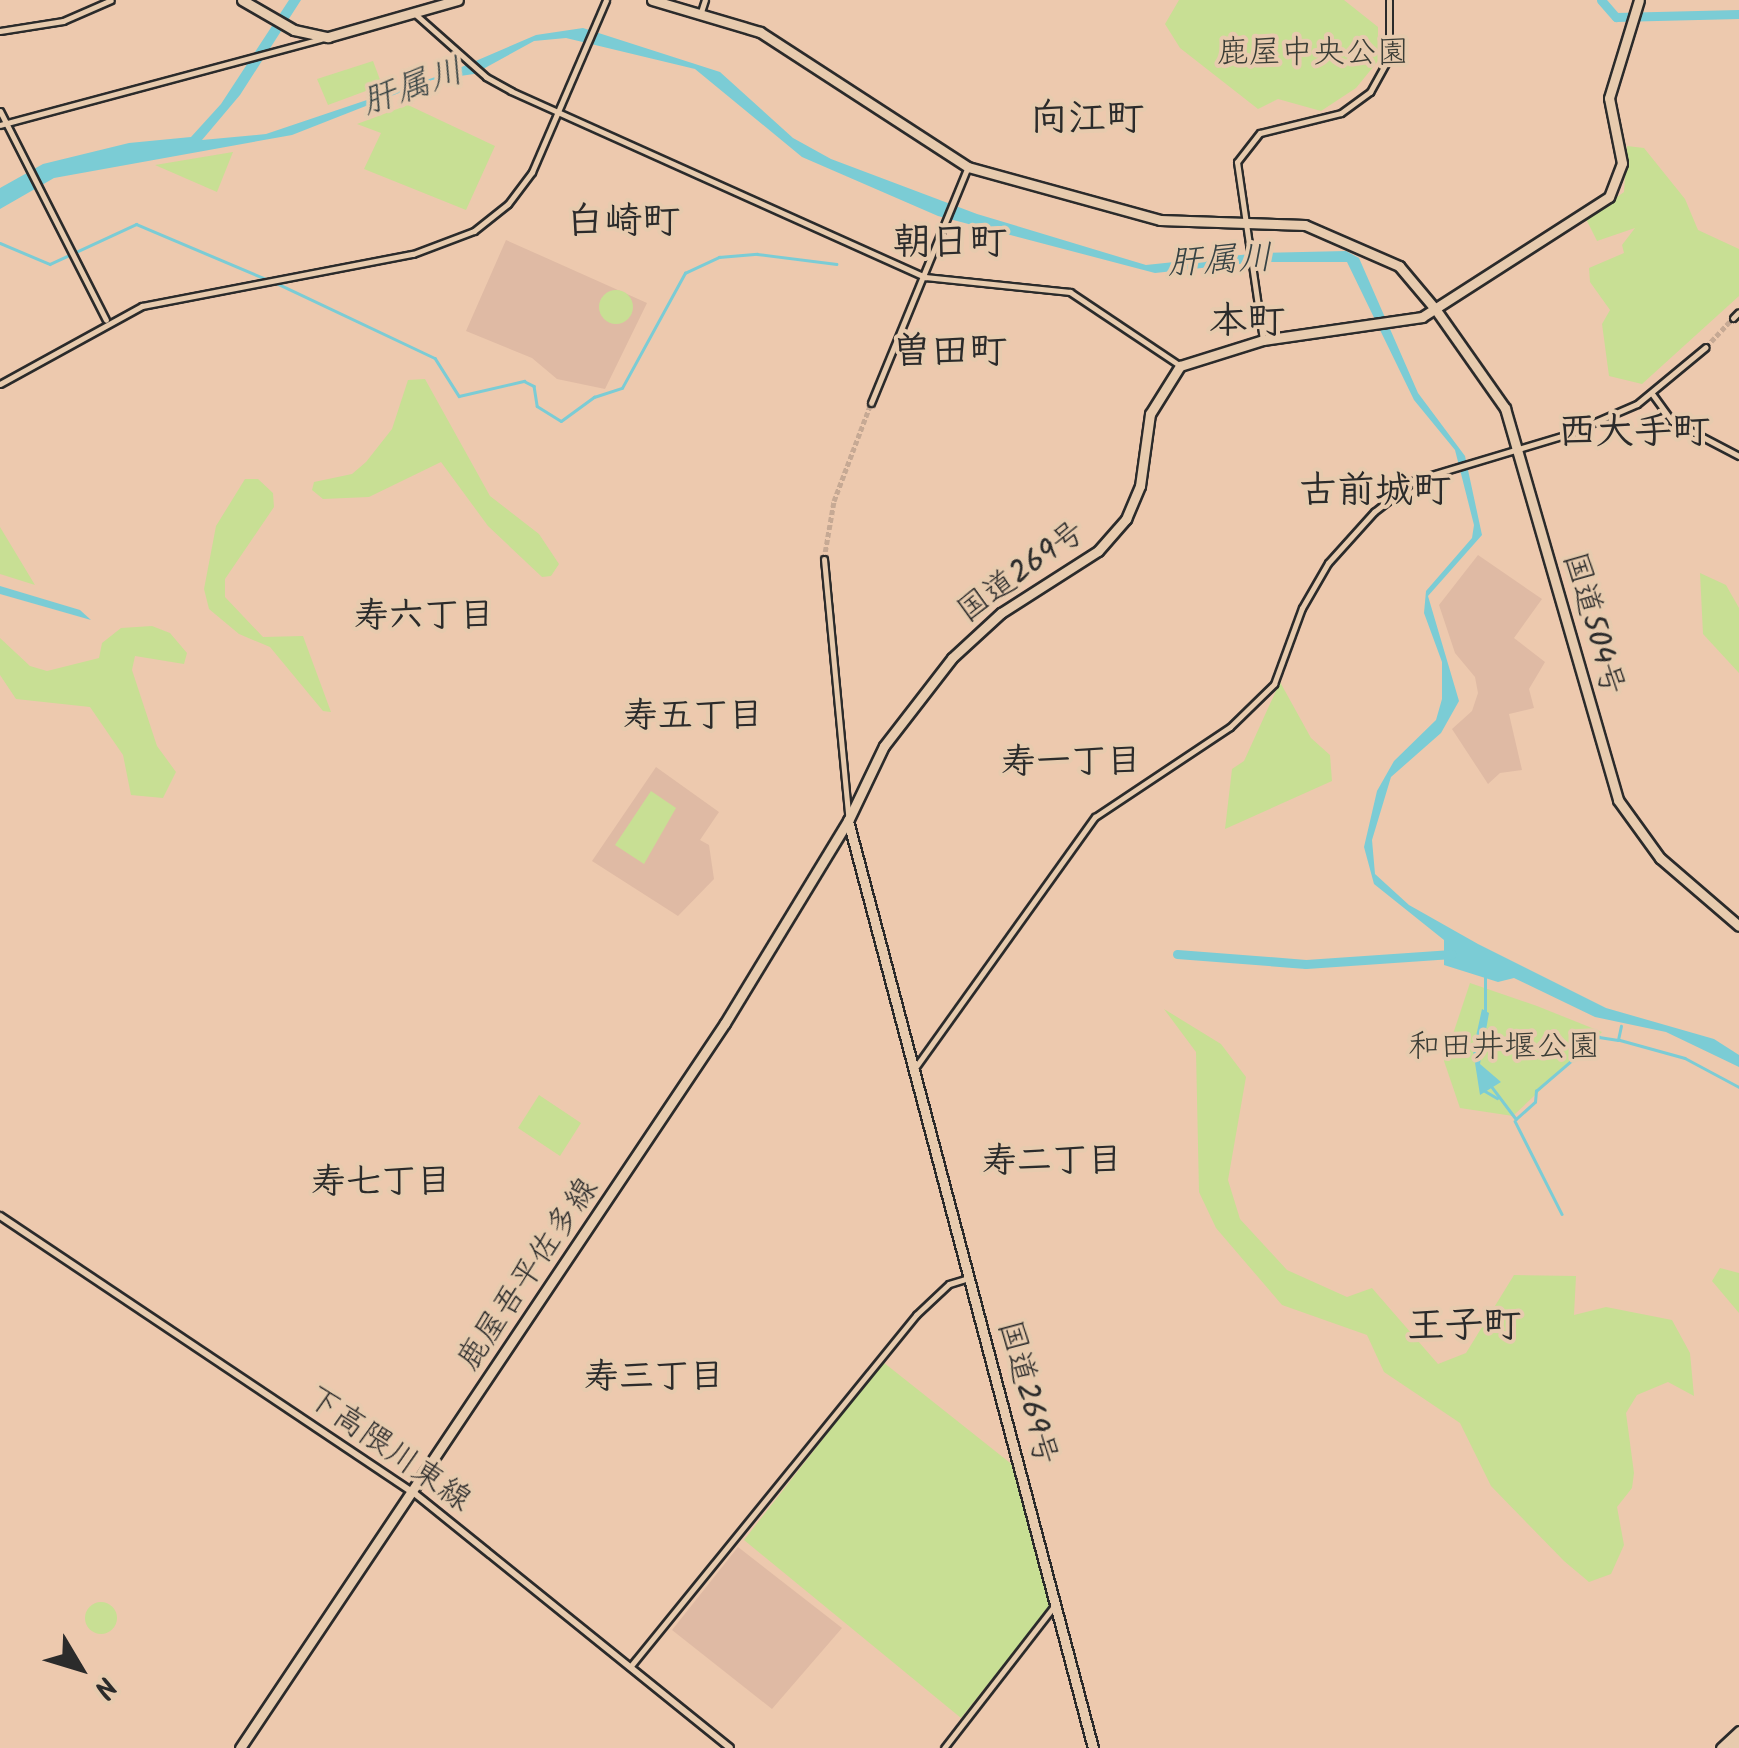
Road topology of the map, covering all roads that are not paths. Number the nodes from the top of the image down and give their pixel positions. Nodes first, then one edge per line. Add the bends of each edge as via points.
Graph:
1 (110, 0) edge
2 (242, 0) edge
3 (458, 0) edge
4 (606, 0) edge
5 (652, 0) edge
6 (705, 0) edge
7 (1390, 0) edge
8 (1639, 0) edge
9 (414, 13) junction
10 (700, 15) junction
11 (0, 32) edge
12 (328, 36) junction
13 (0, 111) edge
14 (560, 112) junction
15 (3, 124) edge
16 (968, 167) junction
17 (1241, 220) junction
18 (925, 277) junction
19 (1436, 310) junction
20 (1739, 312) edge
21 (1733, 318) dead end
22 (106, 320) junction
23 (1263, 340) junction
24 (1706, 347) tunnel mouth
25 (1180, 366) junction
26 (0, 384) edge
27 (1653, 395) junction
28 (871, 403) tunnel mouth
29 (1518, 448) junction
30 (1739, 456) edge
31 (824, 559) tunnel mouth
32 (845, 790) junction
33 (860, 792) junction
34 (848, 821) junction
35 (1739, 926) edge
36 (915, 1068) junction
37 (0, 1216) edge
38 (968, 1278) junction
39 (413, 1492) junction
40 (1057, 1603) junction
41 (630, 1668) junction
42 (1739, 1732) edge
43 (1739, 1741) edge
44 (240, 1748) edge
45 (730, 1748) edge
46 (944, 1748) edge
47 (1092, 1748) edge
48 (1721, 1748) edge
49 (1732, 1748) edge

1 - 11 street via 63,21
2 - 12 main road via 294,30
3 - 9 main road
4 - 14 street
5 - 10 main road
6 - 10 street
7 - 17 street via 1389,58 1370,92 1341,113 1271,130 1243,149 1236,172
8 - 19 main road via 1609,98 1622,163 1618,186
9 - 12 main road
9 - 14 street via 482,74
10 - 16 main road via 775,40
12 - 15 street
13 - 15 street
14 - 18 street
14 - 22 street via 527,181 474,231 412,254 142,306
15 - 22 street
16 - 17 main road via 1160,220
16 - 18 street
17 - 19 main road via 1291,221 1356,246 1398,266
17 - 23 street
18 - 25 street via 1070,292
18 - 28 street
19 - 23 main road via 1394,323
19 - 29 main road, 国道504号 via 1502,402
20 - 21 street
22 - 26 street
23 - 25 main road
24 - 27 street
25 - 33 main road, 国道269号 via 1150,414 1140,486 1126,519 1098,551 1001,613 952,658 893,732
27 - 29 street via 1582,429
27 - 30 street via 1672,421
29 - 35 main road, 国道504号 via 1618,800 1660,858
29 - 36 street via 1396,492 1328,563 1262,698 1096,817
31 - 32 street
32 - 33 street
32 - 34 street
33 - 34 main road, 国道269号
34 - 36 main road, 国道269号
34 - 39 main road, 鹿屋吾平佐多線 via 725,1023
36 - 38 main road, 国道269号
37 - 39 main road, 下高隈川東線
38 - 40 main road, 国道269号
38 - 41 street via 949,1284 921,1310
39 - 41 main road, 下高隈川東線
39 - 44 main road, 鹿屋吾平佐多線
40 - 46 street
40 - 47 main road, 国道269号
41 - 45 main road, 下高隈川東線
42 - 48 main road
43 - 49 main road

